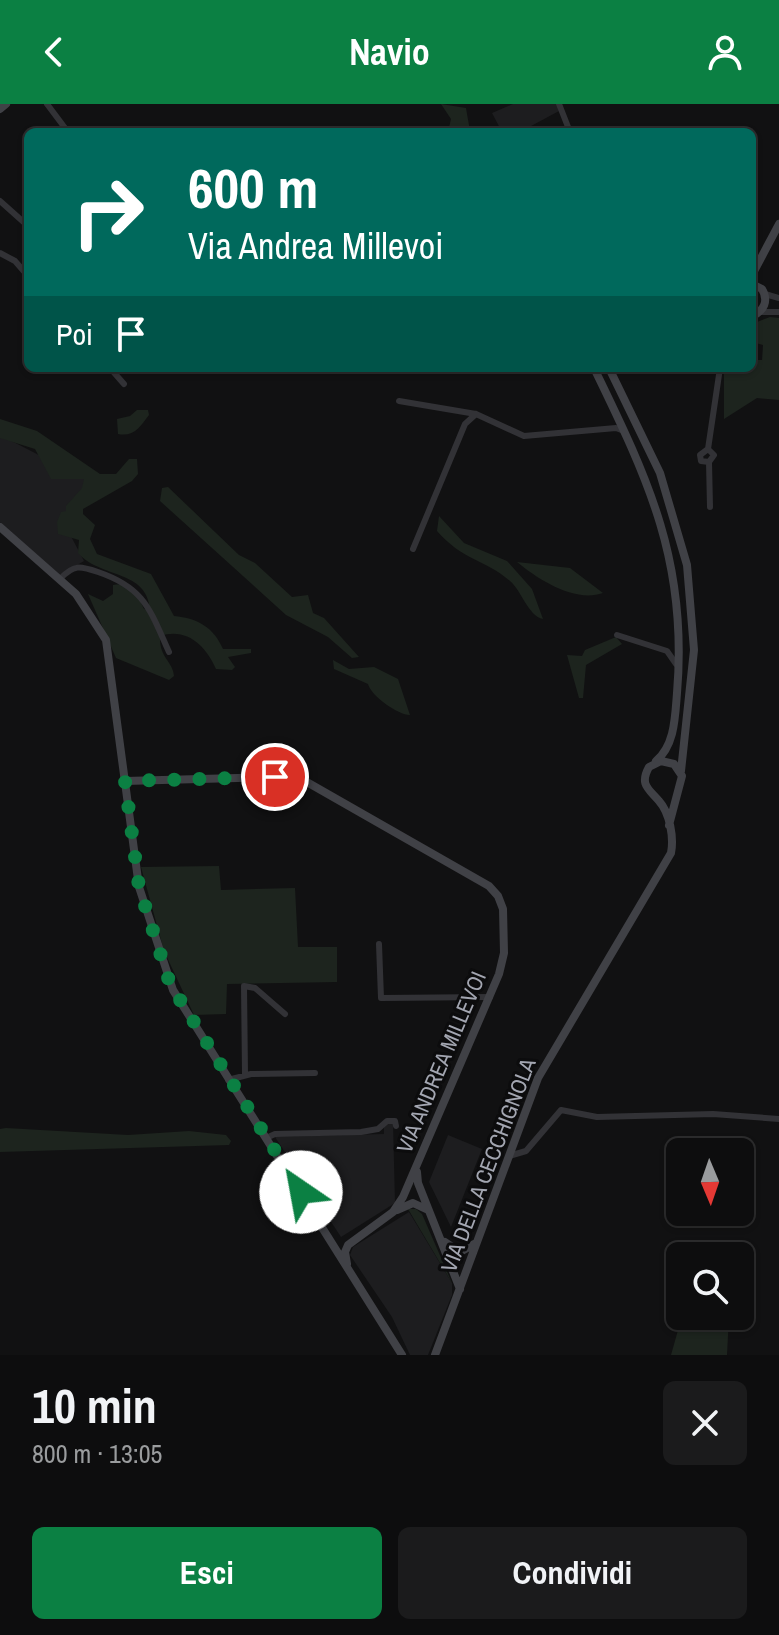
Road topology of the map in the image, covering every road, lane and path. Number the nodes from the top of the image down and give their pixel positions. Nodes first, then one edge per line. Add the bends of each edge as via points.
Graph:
1 (6, 104) edge
2 (47, 104) edge
3 (559, 104) edge
4 (0, 109) edge
5 (65, 128) edge
6 (568, 128) edge
7 (0, 201) edge
8 (24, 222) edge
9 (779, 224) edge
10 (0, 253) edge
11 (756, 268) edge
12 (24, 271) edge
13 (758, 288) edge
14 (779, 298) edge
15 (779, 309) edge
16 (756, 314) edge
17 (114, 372) edge
18 (596, 372) edge
19 (611, 372) edge
20 (719, 372) edge
21 (124, 384) dead end
22 (399, 401) dead end
23 (476, 414) junction
24 (617, 416) junction
25 (605, 429) junction
26 (625, 433) junction
27 (710, 507) dead end
28 (0, 527) edge
29 (413, 549) dead end
30 (60, 579) junction
31 (617, 635) dead end
32 (679, 639) junction
33 (667, 651) junction
34 (169, 652) dead end
35 (679, 668) junction
36 (654, 763) junction
37 (682, 776) junction
38 (125, 781) junction
39 (676, 794) junction
40 (655, 797) junction
41 (669, 825) junction
42 (379, 944) dead end
43 (490, 997) junction
44 (285, 1014) dead end
45 (315, 1073) dead end
46 (245, 1074) junction
47 (228, 1080) junction
48 (779, 1119) edge
49 (396, 1126) dead end
50 (266, 1138) junction
51 (509, 1156) junction
52 (419, 1163) junction
53 (428, 1211) junction
54 (393, 1212) junction
55 (325, 1231) junction
56 (441, 1237) junction
57 (354, 1238) junction
58 (479, 1239) junction
59 (347, 1265) junction
60 (460, 1289) junction
61 (402, 1355) edge
62 (435, 1355) edge

1 - 4 street
2 - 5 street
3 - 6 street
7 - 8 street
9 - 11 street
10 - 12 street
13 - 14 street
13 - 16 street via 765,303
15 - 16 street
17 - 21 street
18 - 24 street
19 - 37 street via 660,473 687,565 694,650
20 - 27 street via 708,449 714,455 709,462
22 - 23 street
23 - 25 street via 524,436
23 - 29 street via 465,424
24 - 25 street via 615,425
24 - 26 street
25 - 26 street via 621,428
26 - 32 street via 668,544
28 - 30 street
30 - 34 street via 82,566 129,585 152,612
30 - 38 street via 92,614 108,643
31 - 33 street
32 - 33 street
32 - 35 street
33 - 35 street
35 - 36 street via 671,737
36 - 37 street via 668,762
36 - 40 street via 644,779
37 - 39 street
38 - 43 street, VIA ANDREA MILLEVOI via 305,781 489,886 501,901 505,927 504,953
38 - 47 street via 139,887 157,946 182,1007
39 - 40 street
39 - 41 street, VIA DELLA CECCHIGNOLA
40 - 41 street
41 - 51 street, VIA DELLA CECCHIGNOLA via 669,858 551,1052
42 - 43 street via 381,998
43 - 52 street, VIA ANDREA MILLEVOI
44 - 46 street via 255,988 244,986
45 - 46 street
46 - 47 street
47 - 50 street
48 - 51 street via 720,1114 599,1117 561,1110 526,1151
49 - 50 street via 395,1121 384,1121 378,1129 361,1132
50 - 55 street
51 - 58 street, VIA DELLA CECCHIGNOLA
52 - 53 street via 417,1180
52 - 54 street, VIA ANDREA MILLEVOI
53 - 54 street via 411,1203
53 - 56 street
54 - 57 street, VIA ANDREA MILLEVOI
55 - 57 street via 338,1241
55 - 59 street
56 - 58 street via 458,1252 469,1250
56 - 60 street
57 - 59 street via 345,1251
58 - 60 street, VIA DELLA CECCHIGNOLA
59 - 61 street
60 - 62 street, VIA DELLA CECCHIGNOLA

